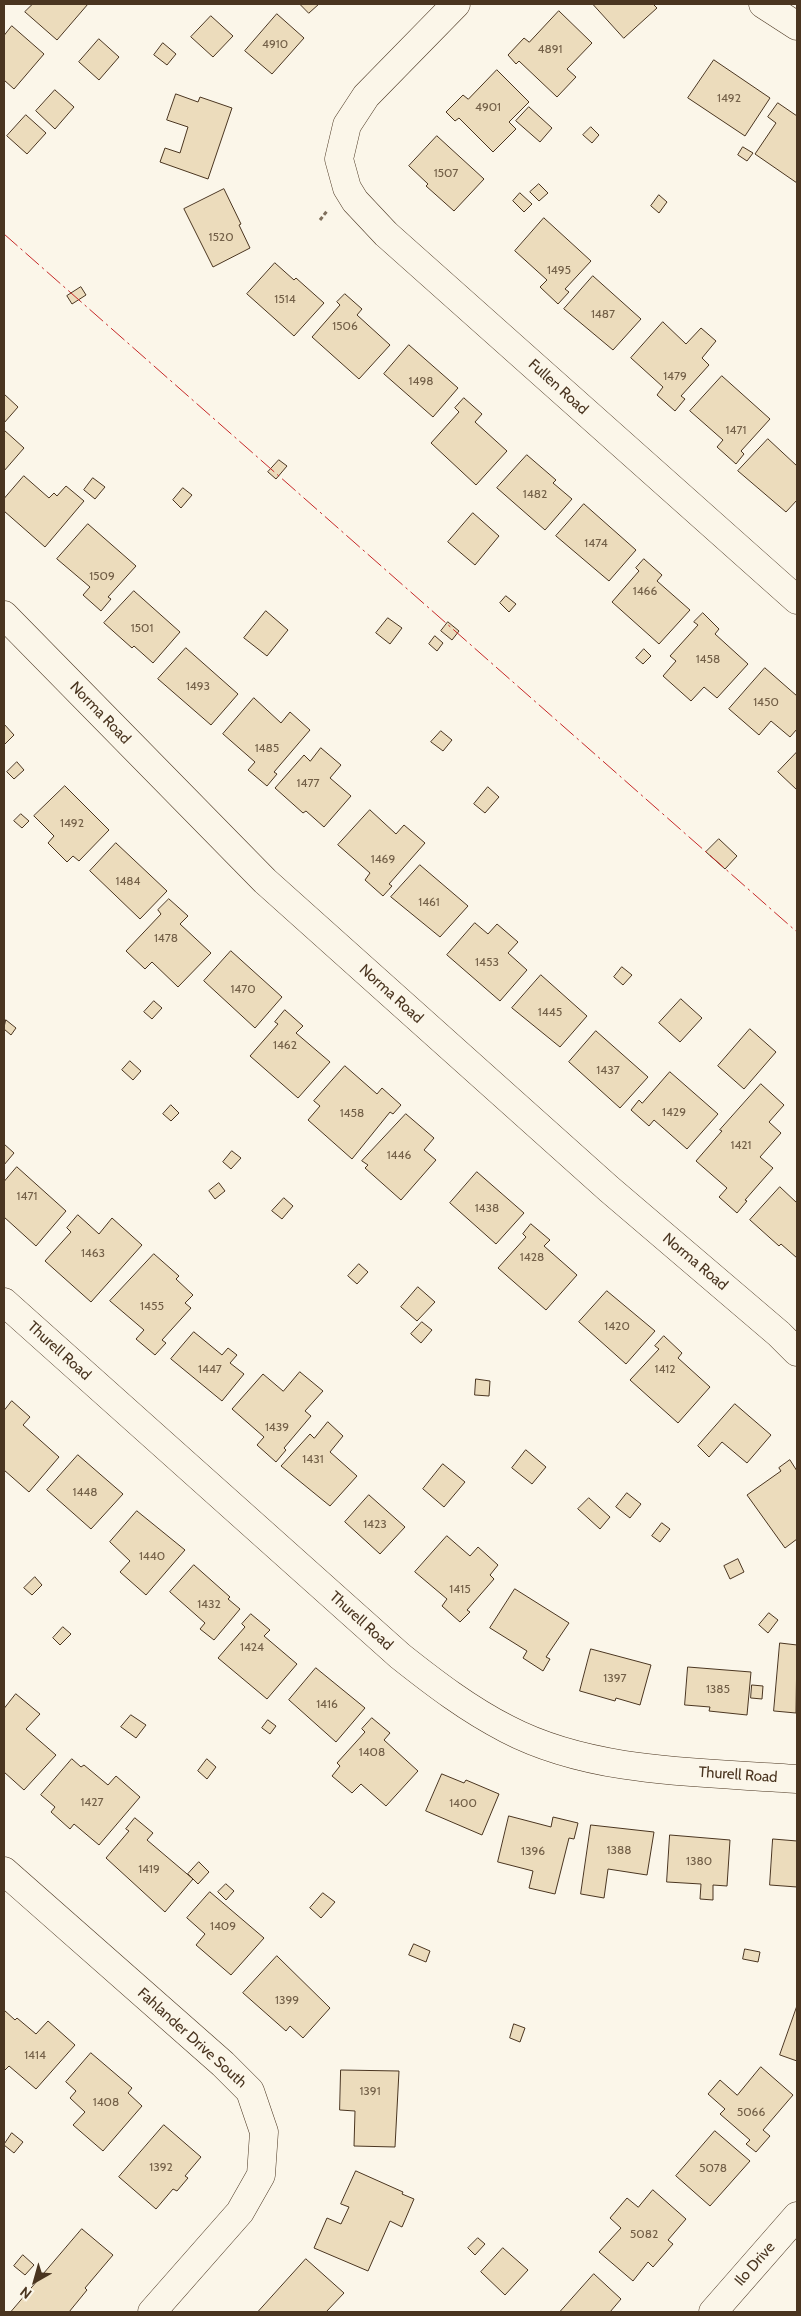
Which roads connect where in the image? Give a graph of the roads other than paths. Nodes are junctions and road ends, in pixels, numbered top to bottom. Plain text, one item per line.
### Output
1 (456, 4) edge
2 (763, 4) edge
3 (797, 26) edge
4 (797, 600) edge
5 (4, 615) edge
6 (4, 1302) edge
7 (797, 1352) edge
8 (797, 1779) edge
9 (4, 1871) edge
10 (797, 2216) edge
11 (152, 2312) edge
12 (713, 2312) edge

1 - 4 street, Fullen Road
2 - 3 street
5 - 7 street, Norma Road
6 - 8 street, Thurell Road
9 - 11 street, Fahlander Drive South
10 - 12 street, Ilo Drive

